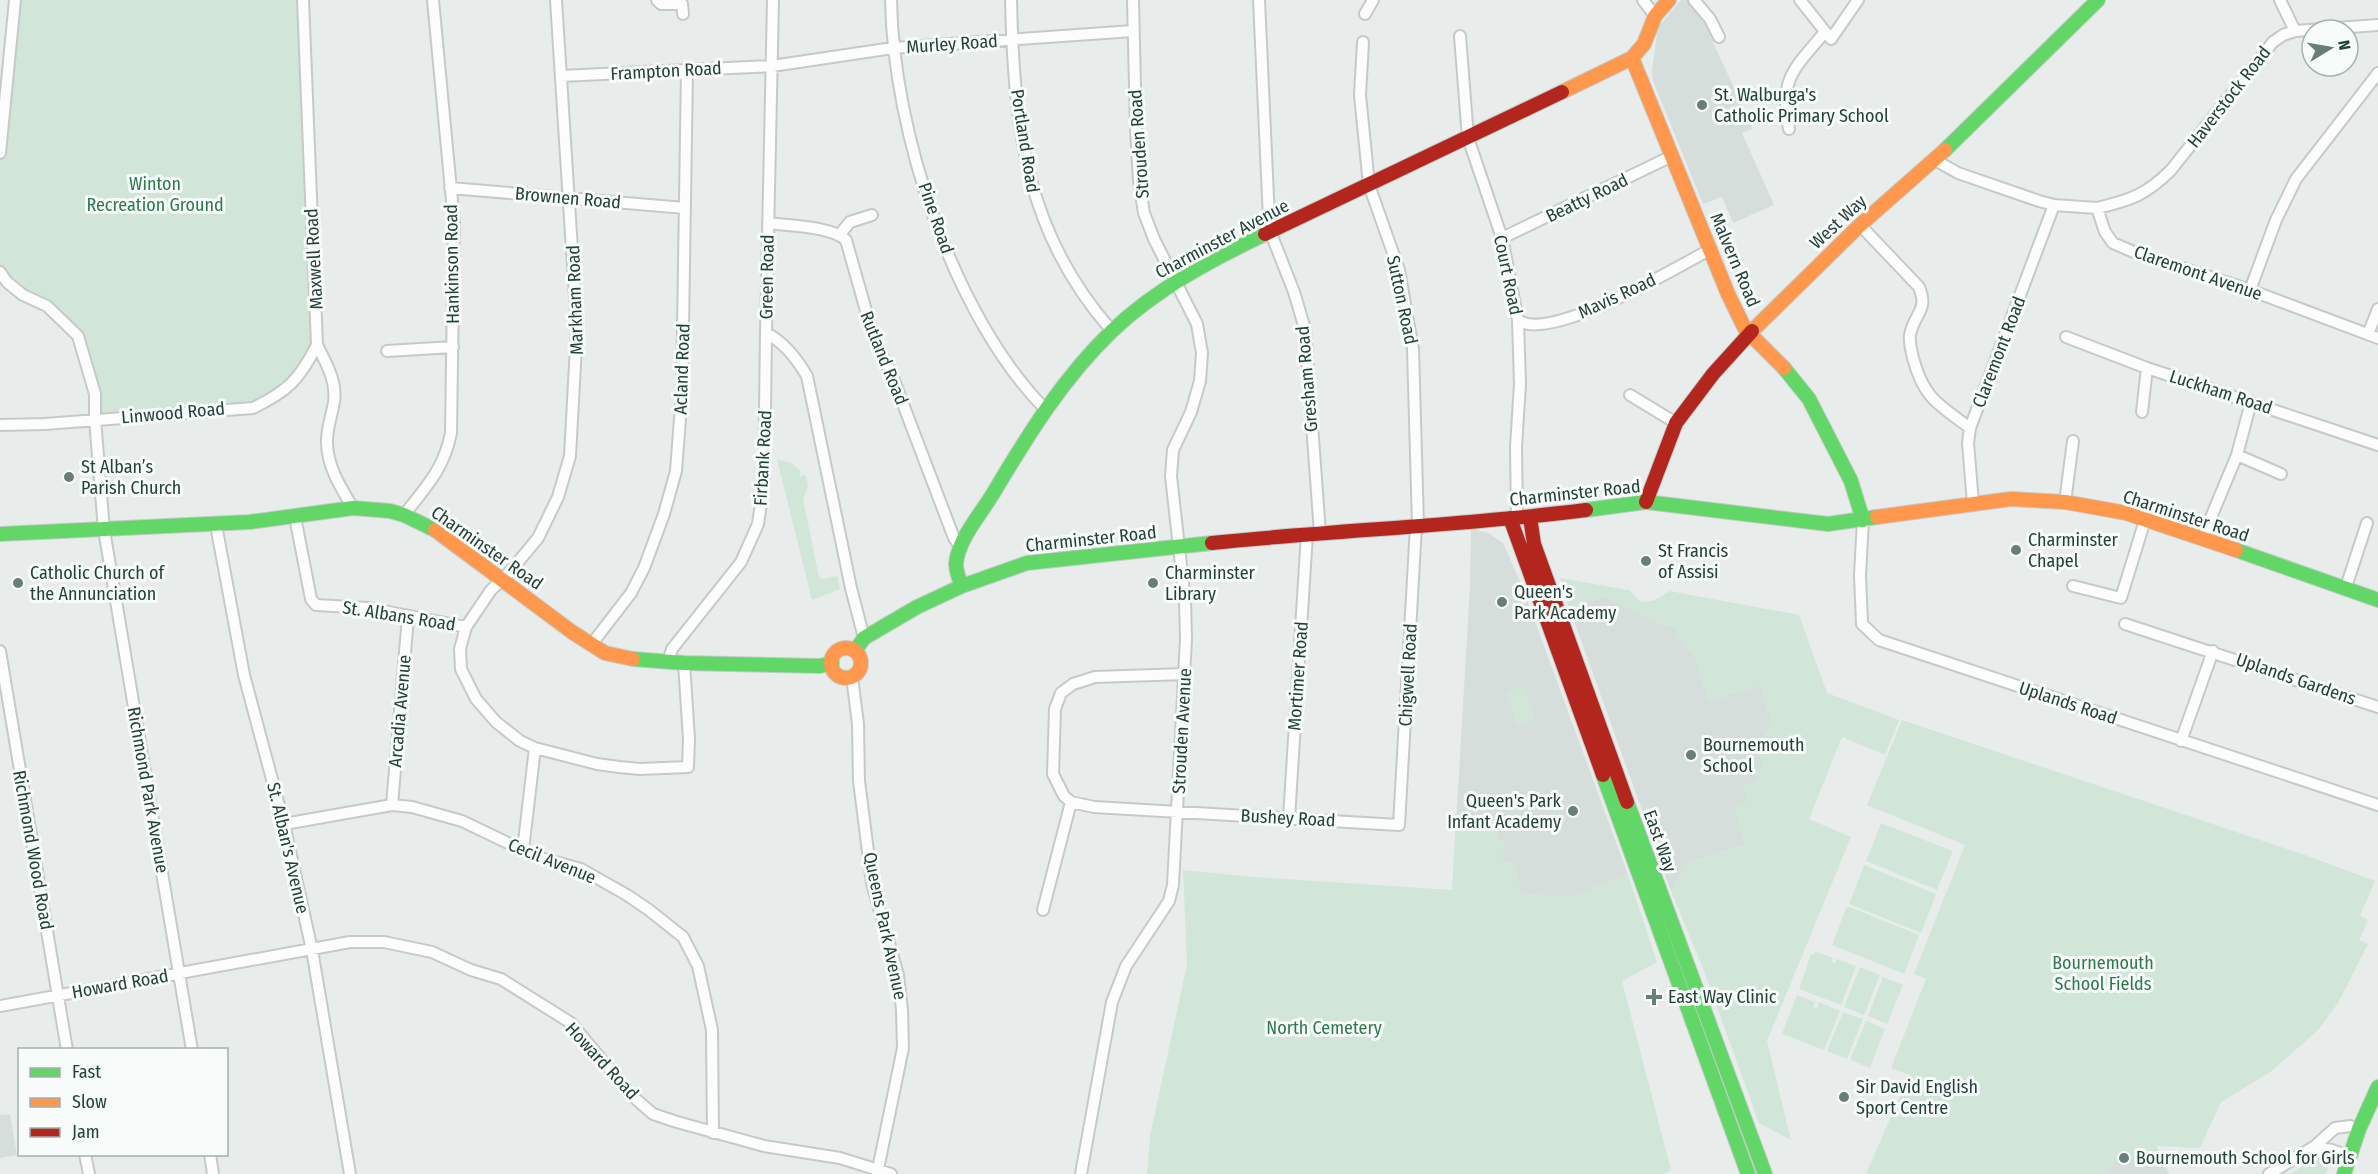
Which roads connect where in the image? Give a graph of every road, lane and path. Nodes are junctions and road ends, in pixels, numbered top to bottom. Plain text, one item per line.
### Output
1 (15, 0) edge
2 (303, 0) edge
3 (433, 0) edge
4 (556, 0) edge
5 (657, 0) edge
6 (772, 0) edge
7 (891, 0) edge
8 (1011, 0) edge
9 (1133, 0) edge
10 (1259, 0) edge
11 (1373, 0) edge
12 (1643, 0) edge
13 (1669, 0) edge
14 (1694, 0) edge
15 (1800, 0) edge
16 (1858, 0) edge
17 (2098, 0) edge
18 (2280, 0) edge
19 (683, 14) dead end
20 (1365, 14) dead end
21 (1655, 16) junction
22 (2378, 25) edge
23 (1719, 29) dead end
24 (1133, 30) junction
25 (2295, 31) junction
26 (1825, 32) junction
27 (1460, 36) dead end
28 (1012, 39) junction
29 (1363, 42) dead end
30 (893, 48) junction
31 (1632, 58) junction
32 (771, 66) junction
33 (687, 70) junction
34 (2378, 73) edge
35 (561, 76) junction
36 (1789, 129) dead end
37 (1468, 138) junction
38 (0, 153) edge
39 (1672, 156) junction
40 (1935, 160) junction
41 (1369, 185) junction
42 (450, 188) junction
43 (570, 198) junction
44 (2054, 206) junction
45 (685, 208) junction
46 (2097, 208) junction
47 (872, 215) dead end
48 (768, 223) junction
49 (1860, 225) junction
50 (1272, 230) junction
51 (840, 234) junction
52 (1502, 238) junction
53 (1711, 249) junction
54 (0, 272) edge
55 (1174, 282) junction
56 (2250, 290) junction
57 (2378, 309) edge
58 (1518, 320) junction
59 (1112, 331) junction
60 (766, 333) junction
61 (1748, 335) junction
62 (2373, 336) edge
63 (2066, 337) dead end
64 (317, 345) junction
65 (453, 347) junction
66 (387, 351) dead end
67 (2147, 368) junction
68 (1630, 395) dead end
69 (2251, 402) junction
70 (1046, 410) junction
71 (2142, 412) dead end
72 (95, 419) junction
73 (1676, 423) junction
74 (0, 425) edge
75 (1970, 428) junction
76 (2073, 441) dead end
77 (2378, 445) edge
78 (2237, 455) junction
79 (2281, 474) dead end
80 (1646, 502) junction
81 (2065, 502) junction
82 (1973, 503) junction
83 (353, 508) junction
84 (404, 515) junction
85 (296, 517) junction
86 (1519, 518) junction
87 (1863, 520) junction
88 (2145, 520) junction
89 (2367, 523) dead end
90 (216, 525) junction
91 (1417, 526) junction
92 (104, 530) junction
93 (0, 534) edge
94 (1314, 534) junction
95 (2202, 540) junction
96 (961, 548) junction
97 (1180, 548) junction
98 (501, 580) junction
99 (962, 586) junction
100 (2073, 586) dead end
101 (2346, 587) junction
102 (2378, 600) edge
103 (408, 616) junction
104 (2126, 624) dead end
105 (466, 627) junction
106 (864, 638) junction
107 (591, 645) junction
108 (0, 651) edge
109 (855, 651) junction
110 (2214, 651) junction
111 (668, 662) junction
112 (684, 663) junction
113 (832, 663) junction
114 (1185, 674) junction
115 (852, 677) junction
116 (2378, 707) edge
117 (2181, 741) junction
118 (535, 748) junction
119 (1071, 802) junction
120 (392, 805) junction
121 (2378, 805) edge
122 (1177, 812) junction
123 (1289, 818) junction
124 (284, 824) junction
125 (1399, 825) joint
126 (523, 850) junction
127 (1043, 910) dead end
128 (312, 950) junction
129 (179, 974) junction
130 (58, 996) junction
131 (0, 1006) edge
132 (67, 1048) edge
133 (192, 1048) edge
134 (2378, 1087) edge
135 (2359, 1129) junction
136 (712, 1132) junction
137 (2314, 1147) junction
138 (85, 1156) edge
139 (210, 1156) edge
140 (2349, 1156) junction
141 (877, 1171) edge
142 (88, 1174) edge
143 (213, 1174) edge
144 (350, 1174) edge
145 (891, 1174) edge
146 (1081, 1174) edge
147 (1748, 1174) edge
148 (1765, 1174) edge
149 (2270, 1174) edge
150 (2344, 1174) edge

1 - 38 street
2 - 64 street, Maxwell Road
3 - 42 street, Hankinson Road
4 - 35 street, Markham Road
5 - 19 street
6 - 32 street, Green Road
7 - 30 street, Pine Road
8 - 28 street, Portland Road
9 - 24 street, Strouden Road
10 - 50 street, Gresham Road
11 - 20 street
12 - 21 street
13 - 21 street
14 - 23 street
15 - 26 street
16 - 26 street
17 - 40 street, West Way
18 - 25 street
21 - 31 street
22 - 25 street, Haverstock Road
24 - 28 street, Murley Road
24 - 55 street, Strouden Road
25 - 46 street, Haverstock Road
26 - 36 street
27 - 37 street, Court Road
28 - 30 street, Murley Road
28 - 59 street, Portland Road
29 - 41 street, Sutton Road
30 - 32 street, Murley Road
30 - 70 street, Pine Road
31 - 37 street, Charminster Avenue
31 - 39 street, Malvern Road
32 - 33 street, Frampton Road
32 - 48 street, Green Road
33 - 35 street, Frampton Road
33 - 45 street, Acland Road
34 - 56 street
35 - 43 street, Markham Road
37 - 41 street, Charminster Avenue
37 - 52 street, Court Road
39 - 52 street, Beatty Road
39 - 53 street, Malvern Road
40 - 44 street
40 - 49 street, West Way
41 - 50 street, Charminster Avenue
41 - 91 street, Sutton Road
42 - 43 street, Brownen Road
42 - 65 street, Hankinson Road
43 - 45 street, Brownen Road
43 - 98 street, Markham Road
44 - 46 street
44 - 75 street, Claremont Road
45 - 107 street, Acland Road
46 - 56 street, Claremont Avenue
47 - 51 street
48 - 51 street
48 - 60 street, Green Road
49 - 61 street, West Way
49 - 75 street
50 - 55 street, Charminster Avenue
50 - 94 street, Gresham Road
51 - 96 street, Rutland Road
52 - 58 street, Court Road
53 - 58 street, Mavis Road
53 - 61 street, Malvern Road
54 - 72 street, Richmond Park Avenue
55 - 59 street, Charminster Avenue
55 - 97 street, Strouden Avenue
56 - 62 street, Claremont Avenue
57 - 62 street
58 - 86 street, Court Road
59 - 70 street, Charminster Avenue
60 - 106 street, Green Road
60 - 111 street, Firbank Road
61 - 73 street, West Way
61 - 87 street, Malvern Road
63 - 67 street, Luckham Road
64 - 72 street, Linwood Road
64 - 83 street, Maxwell Road
65 - 66 street
65 - 84 street, Hankinson Road
67 - 69 street, Luckham Road
67 - 71 street
68 - 73 street
69 - 77 street, Luckham Road
69 - 78 street
70 - 96 street, Charminster Avenue
72 - 74 street, Linwood Road
72 - 92 street, Richmond Park Avenue
73 - 80 street, West Way
75 - 82 street, Claremont Road
76 - 81 street
78 - 79 street
78 - 95 street
80 - 86 street, Charminster Road
80 - 87 street, Charminster Road
81 - 82 street, Charminster Road
81 - 88 street, Charminster Road
82 - 87 street, Charminster Road
83 - 84 street, Charminster Road
83 - 85 street, Charminster Road
84 - 98 street, Charminster Road
85 - 90 street, Charminster Road
85 - 103 street, St. Albans Road
86 - 91 street, Charminster Road
86 - 147 street, East Way
86 - 148 street, East Way
87 - 117 street, Uplands Road
88 - 95 street, Charminster Road
88 - 100 street
89 - 101 street
90 - 92 street, Charminster Road
90 - 124 street, St. Alban's Avenue
91 - 94 street, Charminster Road
91 - 125 street, Chigwell Road
92 - 93 street, Charminster Road
92 - 129 street, Richmond Park Avenue
94 - 97 street, Charminster Road
94 - 123 street, Mortimer Road
95 - 101 street, Charminster Road
96 - 99 street, Charminster Avenue
97 - 99 street, Charminster Road
97 - 114 street, Strouden Avenue
98 - 105 street, Markham Road
98 - 107 street, Charminster Road
99 - 106 street, Charminster Road
101 - 102 street, Charminster Road
103 - 105 street, St. Albans Road
103 - 120 street, Arcadia Avenue
104 - 110 street, Uplands Gardens
105 - 118 street
106 - 109 street, Charminster Road
107 - 111 street, Charminster Road
108 - 130 street, Richmond Wood Road
109 - 113 street
109 - 115 street
110 - 116 street, Uplands Gardens
110 - 117 street, Uplands Gardens
111 - 112 street, Charminster Road
112 - 113 street, Charminster Road
112 - 118 street
113 - 115 street
114 - 119 street
114 - 122 street, Strouden Avenue
115 - 141 street, Queens Park Avenue
117 - 121 street, Uplands Road
118 - 126 street
119 - 122 street, Bushey Road
119 - 127 street
120 - 124 street, Cecil Avenue
120 - 126 street, Cecil Avenue
122 - 123 street, Bushey Road
122 - 146 street, Strouden Avenue
123 - 125 street, Bushey Road
124 - 128 street, St. Alban's Avenue
126 - 136 street, Cecil Avenue
128 - 129 street, Howard Road
128 - 136 street, Howard Road
128 - 144 street, St. Alban's Avenue
129 - 130 street, Howard Road
129 - 133 street, Richmond Park Avenue
130 - 131 street, Howard Road
130 - 132 street, Richmond Wood Road
134 - 135 street
135 - 137 street
135 - 140 street
136 - 141 street, Howard Road
137 - 140 street
137 - 149 street
138 - 142 street
139 - 143 street
140 - 150 street
141 - 145 street, Howard Road

